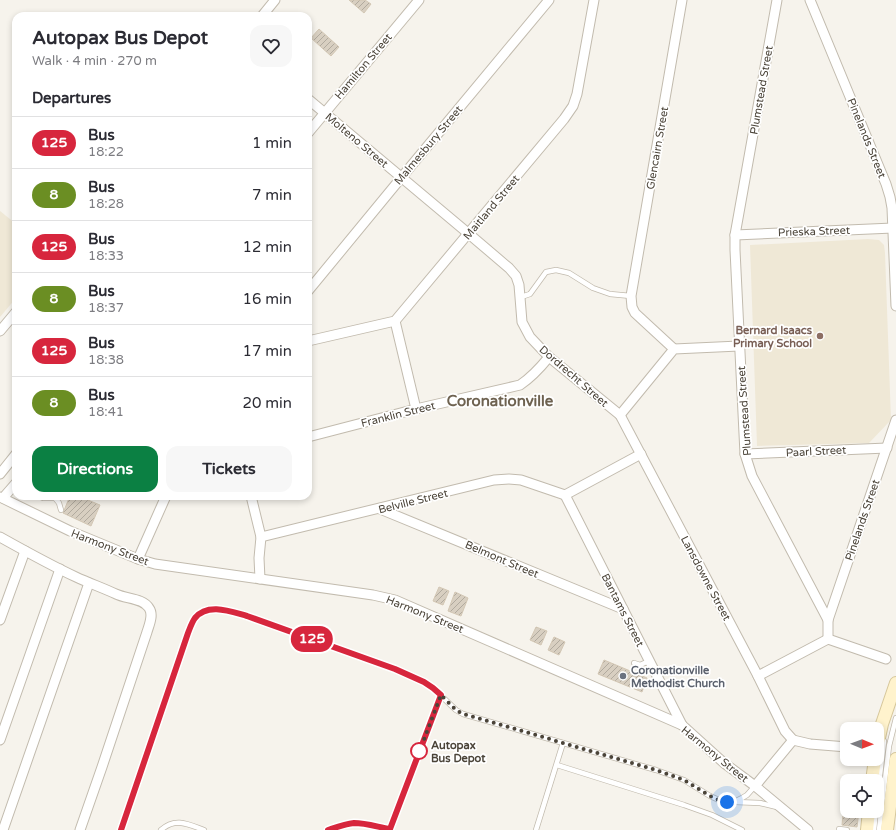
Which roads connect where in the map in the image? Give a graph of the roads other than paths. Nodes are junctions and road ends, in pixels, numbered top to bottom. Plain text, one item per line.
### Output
1 (275, 0) edge
2 (418, 0) edge
3 (549, 0) edge
4 (594, 0) edge
5 (682, 0) edge
6 (777, 0) edge
7 (810, 0) edge
8 (265, 12) edge
9 (312, 102) edge
10 (324, 112) junction
11 (312, 128) edge
12 (401, 178) junction
13 (893, 228) junction
14 (469, 234) junction
15 (735, 235) junction
16 (312, 285) edge
17 (632, 296) junction
18 (521, 297) junction
19 (896, 306) edge
20 (12, 317) edge
21 (395, 321) junction
22 (0, 331) edge
23 (312, 340) edge
24 (739, 346) junction
25 (674, 349) junction
26 (548, 357) junction
27 (416, 409) junction
28 (620, 415) junction
29 (896, 420) edge
30 (312, 436) edge
31 (887, 448) junction
32 (641, 454) junction
33 (745, 454) junction
34 (12, 459) edge
35 (0, 474) edge
36 (12, 487) edge
37 (564, 495) junction
38 (1, 498) edge
39 (57, 500) edge
40 (164, 500) edge
41 (252, 500) edge
42 (380, 509) junction
43 (61, 510) dead end
44 (0, 537) edge
45 (261, 538) junction
46 (25, 550) junction
47 (138, 559) junction
48 (60, 569) junction
49 (260, 580) junction
50 (89, 582) junction
51 (623, 609) junction
52 (0, 620) edge
53 (828, 620) junction
54 (828, 639) junction
55 (886, 659) dead end
56 (649, 661) junction
57 (634, 663) dead end
58 (758, 676) junction
59 (896, 683) edge
60 (441, 695) junction
61 (896, 718) edge
62 (883, 722) edge
63 (682, 725) junction
64 (885, 737) dead end
65 (0, 740) edge
66 (793, 740) junction
67 (564, 743) junction
68 (840, 746) edge
69 (896, 759) edge
70 (557, 765) junction
71 (880, 774) edge
72 (755, 786) junction
73 (734, 802) junction
74 (784, 810) junction
75 (869, 818) edge
76 (873, 818) edge
77 (868, 828) edge
78 (3, 830) edge
79 (80, 830) edge
80 (121, 830) edge
81 (161, 830) edge
82 (204, 830) edge
83 (328, 830) edge
84 (391, 830) edge
85 (536, 830) edge
86 (742, 830) edge
87 (808, 830) edge
88 (839, 830) edge
89 (847, 830) edge
90 (880, 830) edge
91 (887, 830) edge

1 - 8 street
2 - 10 street, Hamilton Street
3 - 12 street, Malmesbury Street
4 - 14 street, Maitland Street
5 - 17 street, Glencairn Street
6 - 15 street, Plumstead Street
7 - 13 street, Pinelands Street
9 - 10 street, Molteno Street
10 - 11 street, Hamilton Street
10 - 12 street, Molteno Street
12 - 14 street, Molteno Street
12 - 16 street, Malmesbury Street
13 - 15 street, Prieska Street
13 - 19 street, Pinelands Street
14 - 18 street, Molteno Street
14 - 21 street, Maitland Street
15 - 24 street, Plumstead Street
17 - 18 lane
17 - 25 street
18 - 26 street, Dordrecht Street
20 - 22 street
21 - 23 street
21 - 27 street
24 - 25 street
24 - 33 street, Plumstead Street
25 - 28 street
26 - 27 street, Franklin Street
26 - 28 street, Dordrecht Street
27 - 30 street, Franklin Street
28 - 32 street, Lansdowne Street
29 - 31 street, Pinelands Street
31 - 33 street, Paarl Street
31 - 53 street, Pinelands Street
32 - 37 street
32 - 58 street, Lansdowne Street
33 - 53 street, Plumstead Street
34 - 35 street
36 - 38 street
37 - 42 street, Belville Street
37 - 51 street, Bantams Street
38 - 47 street, Harmony Street
39 - 43 lane
40 - 47 street
41 - 45 street
42 - 45 street, Belville Street
42 - 51 street, Belmont Street
44 - 46 street
45 - 49 street
46 - 48 street
46 - 52 street
47 - 49 street, Harmony Street
48 - 50 street
48 - 65 street
49 - 63 street, Harmony Street
50 - 78 street
50 - 79 street
51 - 56 street, Bantams Street
53 - 54 street, Plumstead Street
54 - 55 street
54 - 58 street
56 - 57 lane
56 - 63 street, Bantams Street
58 - 66 street, Lansdowne Street
59 - 62 main road
60 - 67 lane
60 - 80 lane
60 - 84 lane
61 - 90 lane
63 - 72 street, Harmony Street
64 - 71 lane
66 - 68 street
66 - 72 street
67 - 70 lane
67 - 73 lane
69 - 91 main road
70 - 85 lane
70 - 86 lane
72 - 73 lane
72 - 74 street, Harmony Street
73 - 74 lane
74 - 87 street, Harmony Street
75 - 77 main road
76 - 77 lane
81 - 82 lane
83 - 84 lane
88 - 89 lane

